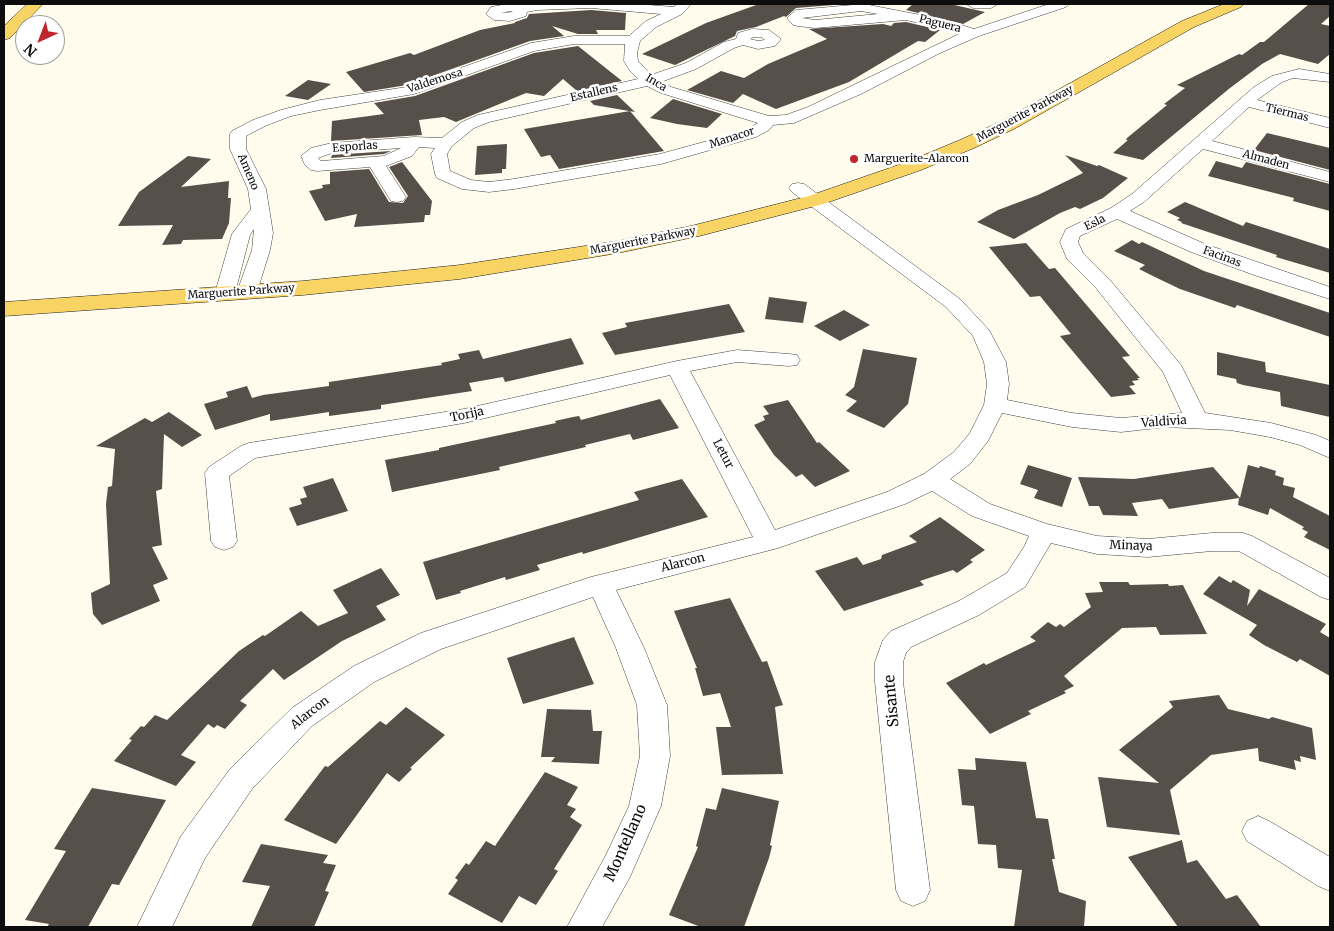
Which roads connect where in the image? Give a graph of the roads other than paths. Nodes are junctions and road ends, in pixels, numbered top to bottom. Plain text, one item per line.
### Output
1 (35, 4) edge
2 (973, 4) edge
3 (991, 4) edge
4 (1062, 4) edge
5 (1201, 4) edge
6 (1236, 4) edge
7 (681, 7) edge
8 (1015, 7) dead end
9 (519, 9) dead end
10 (1032, 13) junction
11 (906, 16) junction
12 (1149, 27) dead end
13 (974, 33) junction
14 (4, 35) edge
15 (633, 40) junction
16 (743, 41) dead end
17 (1330, 78) edge
18 (649, 81) junction
19 (1245, 102) junction
20 (768, 121) junction
21 (1330, 123) edge
22 (957, 130) dead end
23 (238, 134) joint
24 (414, 142) junction
25 (446, 143) junction
26 (1201, 143) junction
27 (375, 162) junction
28 (1330, 177) edge
29 (807, 194) junction
30 (397, 197) dead end
31 (261, 208) junction
32 (1117, 212) junction
33 (264, 233) junction
34 (241, 234) junction
35 (239, 283) junction
36 (4, 292) edge
37 (1330, 293) edge
38 (4, 309) edge
39 (789, 360) dead end
40 (677, 367) junction
41 (995, 405) junction
42 (1197, 420) junction
43 (1330, 450) edge
44 (933, 480) junction
45 (1043, 532) junction
46 (224, 541) dead end
47 (769, 542) junction
48 (600, 584) junction
49 (1330, 590) edge
50 (1258, 831) dead end
51 (1330, 874) edge
52 (913, 890) dead end
53 (154, 927) edge
54 (584, 927) edge

1 - 14 main road
2 - 3 street
4 - 10 street, Manacor
5 - 12 main road
6 - 29 main road, Marguerite Parkway
7 - 9 street
7 - 15 street
8 - 10 street
10 - 13 street, Manacor
11 - 11 street, Paguera
11 - 13 street, Paguera
13 - 20 street, Manacor
15 - 18 street, Inca
15 - 23 street, Valdemosa
16 - 18 street, Estallens
17 - 19 street, Esla
18 - 20 street, Inca
18 - 25 street, Estallens
19 - 21 street, Tiermas
19 - 26 street, Esla
20 - 25 street, Manacor
22 - 29 main road, Marguerite Parkway
23 - 31 street, Ameno
24 - 25 street, Esporlas
24 - 27 street, Esporlas
24 - 27 street, Esporlas
26 - 28 street, Almaden
26 - 32 street, Esla
27 - 30 street, Esporlas
29 - 35 main road, Marguerite Parkway
29 - 41 street, Alarcon
31 - 33 street, Ameno
31 - 34 street
32 - 37 street, Facinas
32 - 42 street, Esla
33 - 34 street
33 - 35 street, Ameno
34 - 35 street
35 - 36 main road, Marguerite Parkway
35 - 38 main road, Marguerite Parkway
39 - 40 street, Torija
40 - 46 street, Torija
40 - 47 street, Letur
41 - 42 street, Valdivia
41 - 44 street, Alarcon
42 - 43 street, Valdivia
44 - 45 street, Minaya
44 - 47 street, Alarcon
45 - 49 street, Minaya
45 - 52 street, Sisante
47 - 48 street, Alarcon
48 - 53 street, Alarcon
48 - 54 street, Montellano
50 - 51 street

